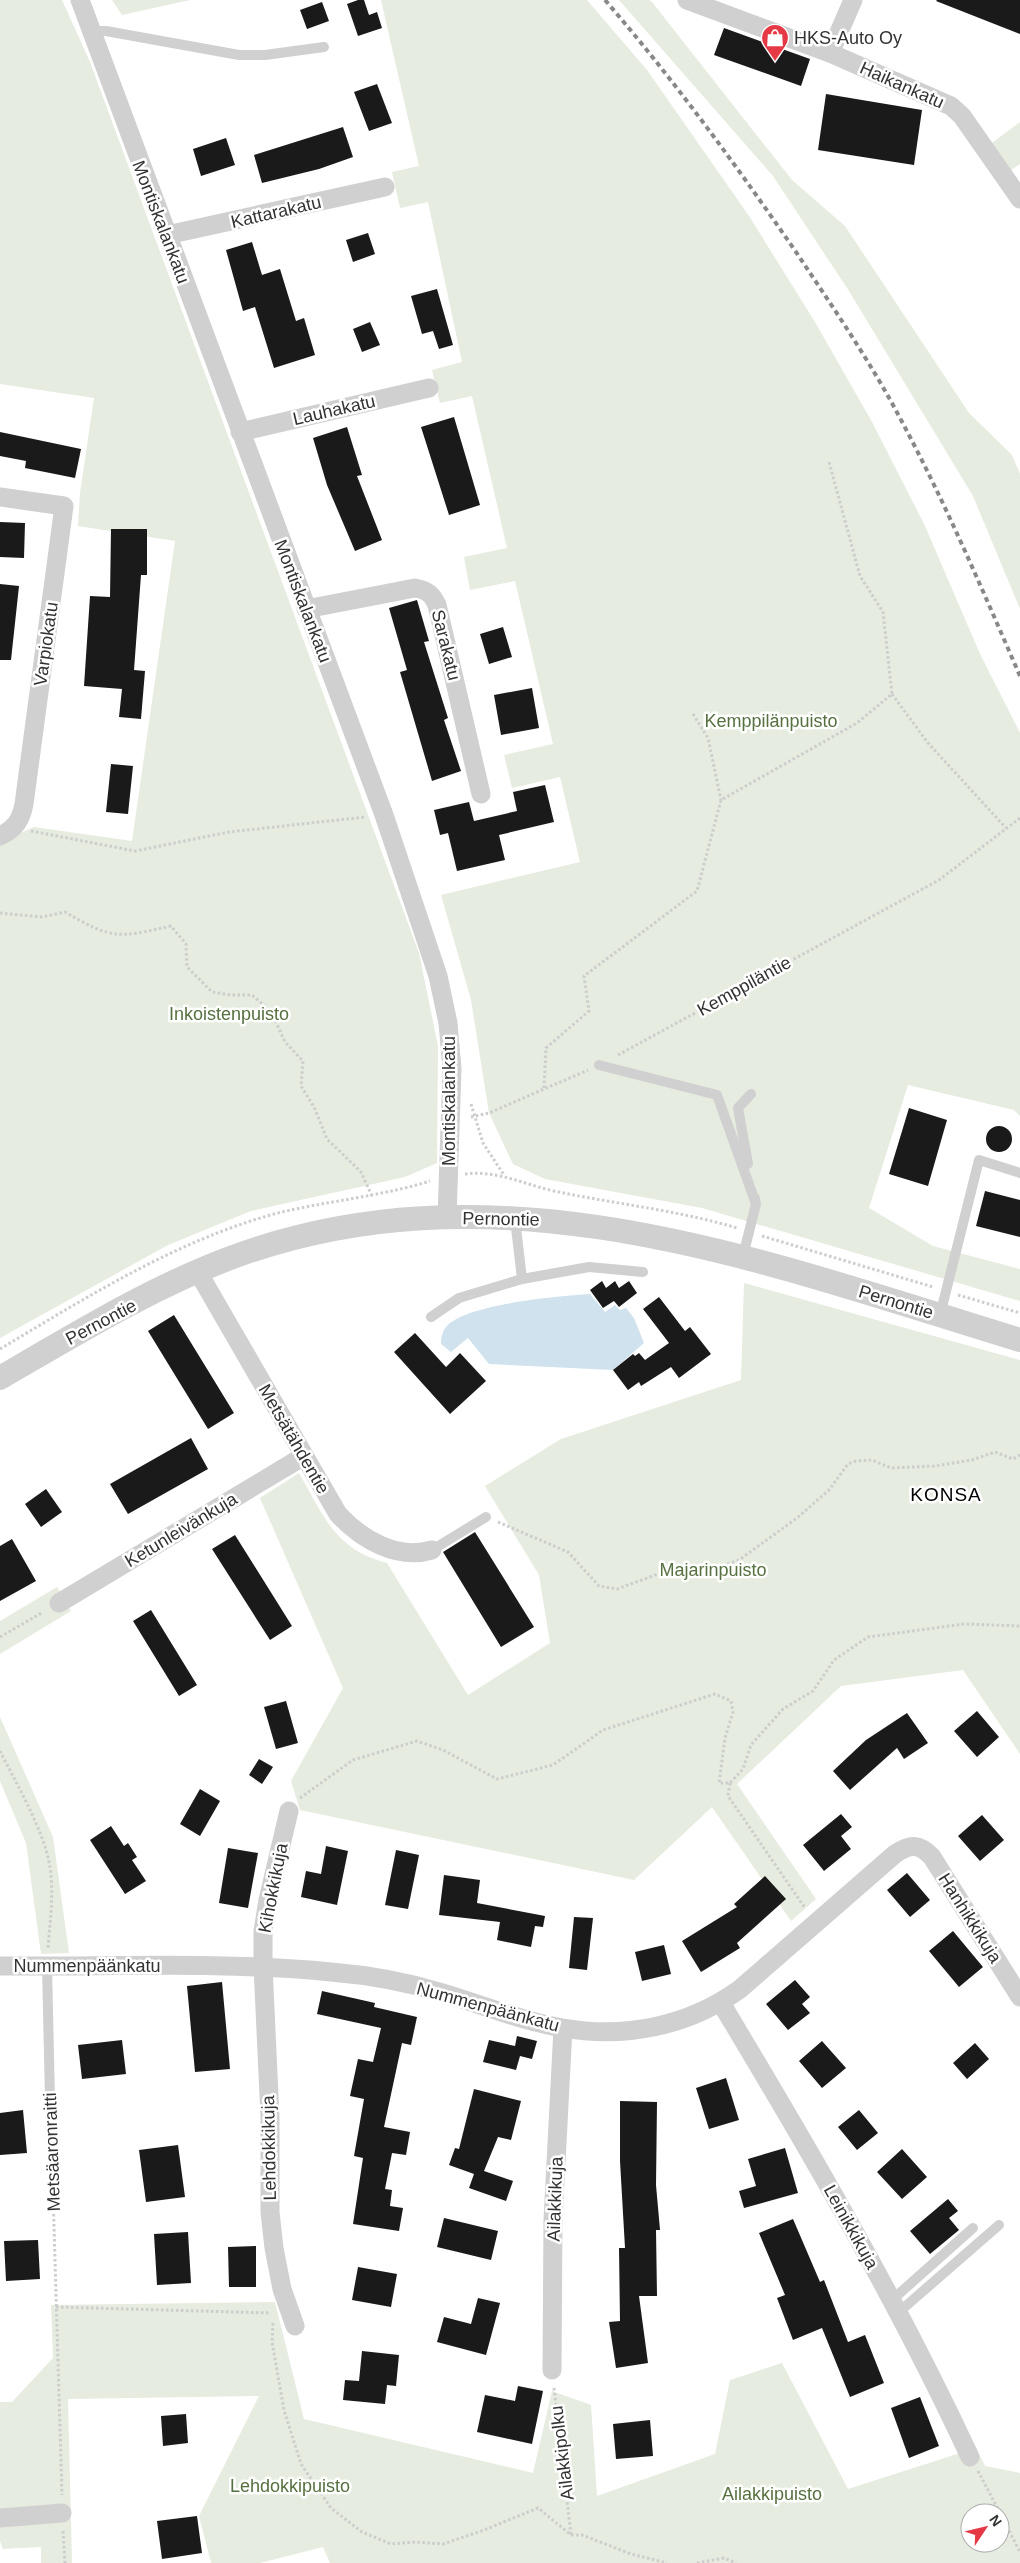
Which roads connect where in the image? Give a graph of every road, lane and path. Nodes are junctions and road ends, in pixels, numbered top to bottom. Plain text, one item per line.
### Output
1 (80, 0) edge
2 (687, 0) edge
3 (853, 0) edge
4 (92, 31) junction
5 (324, 47) dead end
6 (830, 53) junction
7 (385, 187) dead end
8 (1020, 199) edge
9 (167, 235) junction
10 (429, 388) dead end
11 (240, 432) junction
12 (830, 462) dead end
13 (0, 497) edge
14 (306, 609) junction
15 (892, 694) junction
16 (693, 714) dead end
17 (481, 794) dead end
18 (721, 800) junction
19 (384, 815) junction
20 (1020, 818) edge
21 (1006, 828) junction
22 (7, 832) edge
23 (0, 913) edge
24 (600, 1065) junction
25 (544, 1088) junction
26 (751, 1094) dead end
27 (451, 1123) junction
28 (1020, 1172) edge
29 (372, 1196) dead end
30 (756, 1204) junction
31 (448, 1218) junction
32 (515, 1218) junction
33 (743, 1256) junction
34 (198, 1272) junction
35 (643, 1272) dead end
36 (522, 1279) junction
37 (940, 1316) junction
38 (432, 1317) dead end
39 (1020, 1340) edge
40 (0, 1378) edge
41 (1020, 1454) edge
42 (304, 1456) junction
43 (486, 1517) joint
44 (432, 1550) joint
45 (59, 1603) joint
46 (1020, 1626) edge
47 (0, 1637) edge
48 (0, 1751) edge
49 (730, 1783) junction
50 (289, 1811) joint
51 (914, 1845) joint
52 (815, 1924) junction
53 (0, 1966) edge
54 (47, 1966) junction
55 (263, 1966) junction
56 (1020, 1997) edge
57 (721, 2003) junction
58 (563, 2028) junction
59 (51, 2145) joint
60 (999, 2225) dead end
61 (973, 2228) dead end
62 (895, 2306) junction
63 (56, 2307) junction
64 (295, 2326) dead end
65 (552, 2370) joint
66 (970, 2457) joint
67 (995, 2503) edge
68 (62, 2513) junction
69 (0, 2518) edge
70 (1010, 2532) edge
71 (571, 2536) junction
72 (1020, 2552) edge
73 (65, 2563) edge
74 (667, 2563) edge
75 (698, 2563) edge
76 (736, 2563) edge

1 - 4 street, Montiskalankatu
2 - 6 street, Haikankatu
3 - 6 street
4 - 5 lane
4 - 9 street, Montiskalankatu
6 - 8 street, Haikankatu
7 - 9 street, Kattarakatu
9 - 11 street, Montiskalankatu
10 - 11 street, Lauhakatu
11 - 14 street, Montiskalankatu
12 - 15 path
13 - 22 street, Varpiokatu
14 - 17 street, Sarakatu
14 - 19 street, Montiskalankatu
15 - 18 path
15 - 21 path
16 - 18 path
18 - 25 path
19 - 22 path
19 - 27 street, Montiskalankatu
20 - 21 path, Kemppiläntie
21 - 24 path, Kemppiläntie
23 - 29 path
24 - 25 path, Kemppiläntie
24 - 30 lane
25 - 27 path, Kemppiläntie
26 - 30 lane
27 - 31 street, Montiskalankatu
28 - 37 lane
30 - 33 lane
31 - 32 street, Pernontie
31 - 34 street, Pernontie
32 - 33 street, Pernontie
32 - 36 lane
33 - 37 street, Pernontie
34 - 40 street, Pernontie
34 - 42 street, Metsätähdentie
35 - 36 lane
36 - 38 lane
37 - 39 street, Pernontie
41 - 43 path
42 - 44 street, Metsätähdentie
42 - 45 street, Ketunleivänkuja
43 - 44 lane
45 - 47 path
46 - 49 path
48 - 54 path
49 - 50 path
49 - 52 path
50 - 55 street, Kihokkikuja
51 - 52 street, Nummenpäänkatu
51 - 56 street, Hanhikkikuja
52 - 57 street, Nummenpäänkatu
53 - 54 street, Nummenpäänkatu
54 - 55 street, Nummenpäänkatu
54 - 59 lane, Metsäaronraitti
55 - 58 street, Nummenpäänkatu
55 - 64 street, Lehdokkikuja
57 - 58 street, Nummenpäänkatu
57 - 62 street, Leinikkikuja
58 - 65 street, Ailakkikuja
59 - 63 path, Metsäaronraitti
60 - 62 lane
61 - 62 lane
62 - 66 street, Leinikkikuja
63 - 68 path, Metsäaronraitti
63 - 71 path
65 - 71 path, Ailakkipolku
66 - 67 path
68 - 69 street
68 - 73 path, Metsäaronraitti
70 - 72 path
71 - 74 path
75 - 76 path

